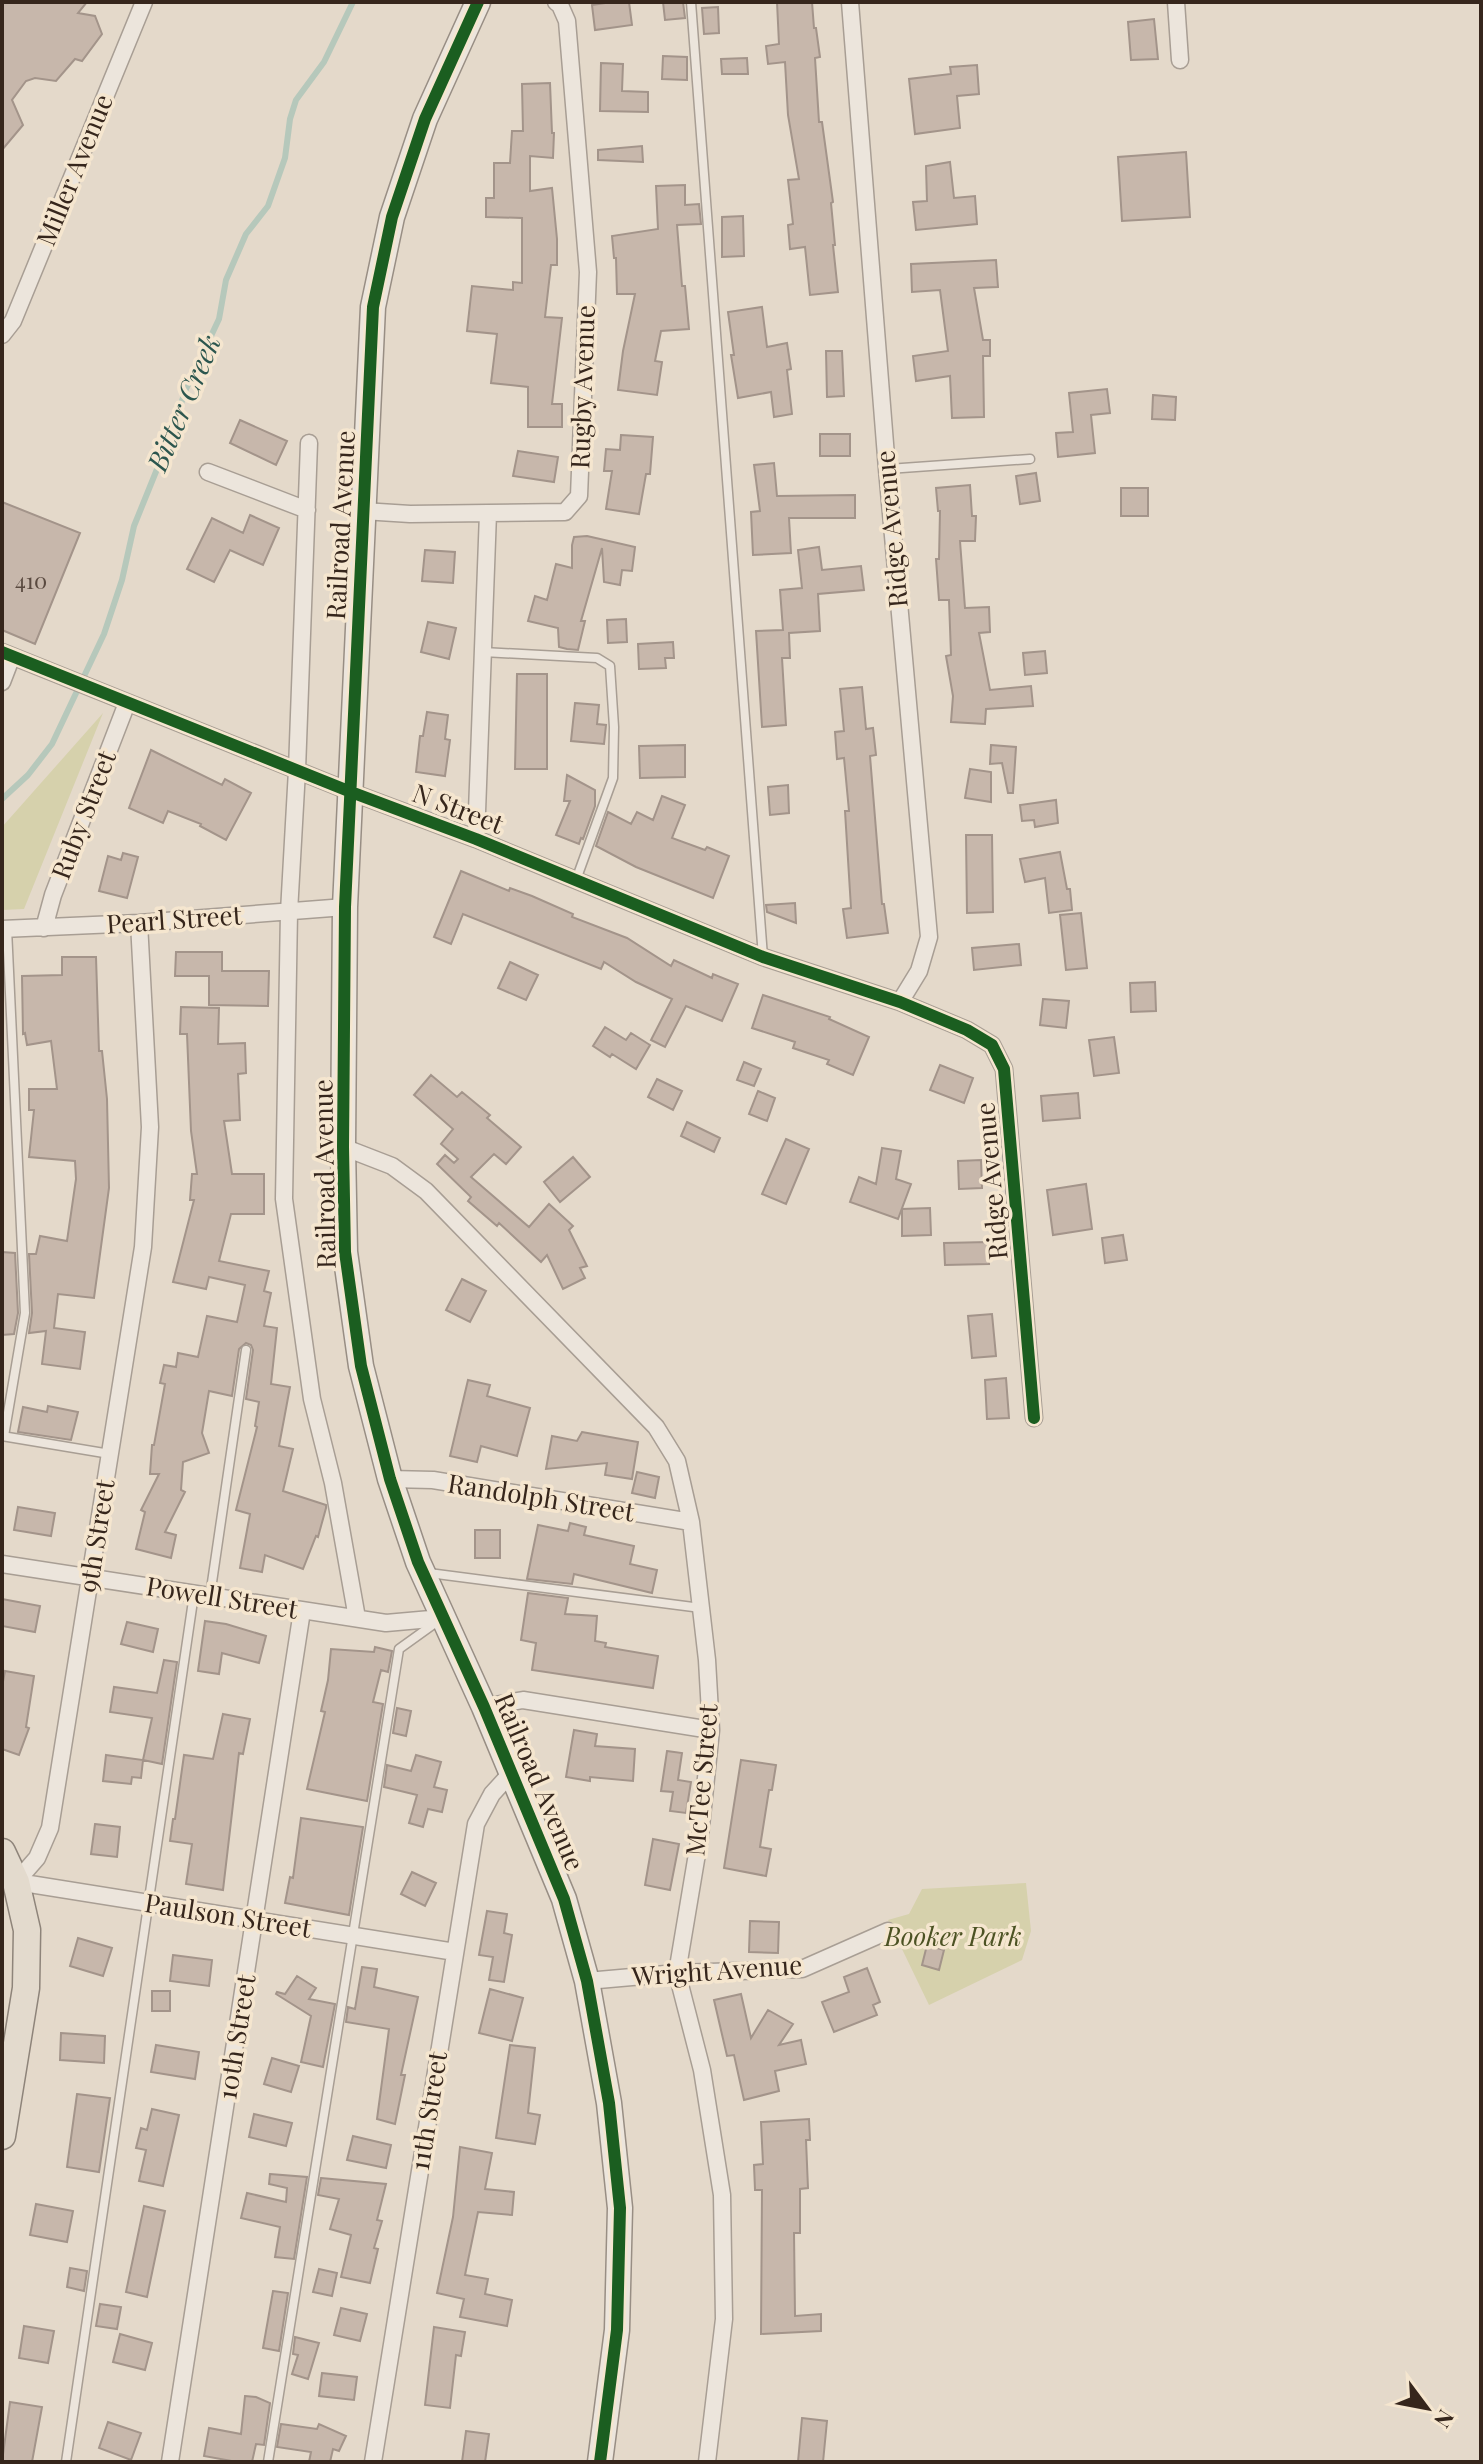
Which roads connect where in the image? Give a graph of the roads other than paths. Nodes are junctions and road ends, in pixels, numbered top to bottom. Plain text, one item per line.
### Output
1 (144, 2) edge
2 (478, 2) edge
3 (691, 2) edge
4 (850, 2) edge
5 (1176, 2) edge
6 (560, 3) edge
7 (1180, 60) dead end
8 (2, 335) edge
9 (309, 443) dead end
10 (1030, 459) dead end
11 (887, 469) junction
12 (208, 472) dead end
13 (307, 510) junction
14 (363, 511) junction
15 (488, 513) junction
16 (483, 652) junction
17 (7, 654) edge
18 (2, 682) edge
19 (120, 700) junction
20 (297, 770) junction
21 (351, 792) junction
22 (476, 839) junction
23 (576, 880) junction
24 (345, 907) junction
25 (289, 912) junction
26 (139, 923) junction
27 (44, 928) junction
28 (5, 929) edge
29 (763, 957) junction
30 (900, 1002) junction
31 (343, 1147) junction
32 (246, 1350) dead end
33 (1034, 1418) dead end
34 (3, 1436) edge
35 (110, 1454) junction
36 (390, 1479) junction
37 (691, 1522) junction
38 (2, 1564) edge
39 (422, 1573) junction
40 (90, 1577) junction
41 (202, 1595) junction
42 (702, 1608) junction
43 (302, 1611) junction
44 (357, 1618) junction
45 (442, 1618) junction
46 (484, 1707) junction
47 (711, 1730) junction
48 (512, 1772) junction
49 (2, 1852) edge
50 (9, 1881) edge
51 (150, 1904) junction
52 (255, 1921) junction
53 (888, 1931) dead end
54 (354, 1936) junction
55 (455, 1952) junction
56 (677, 1973) junction
57 (587, 1981) junction
58 (2, 2136) edge
59 (66, 2462) edge
60 (170, 2462) edge
61 (268, 2462) edge
62 (373, 2462) edge
63 (600, 2462) edge
64 (707, 2462) edge

1 - 8 street, Miller Avenue
2 - 14 street, Railroad Avenue
3 - 29 lane
4 - 11 street, Ridge Avenue
5 - 7 street
6 - 15 street, Rugby Avenue
9 - 13 street
10 - 11 lane
11 - 30 street, Ridge Avenue
12 - 13 street
13 - 20 street
14 - 15 street, Rugby Avenue
14 - 21 street, Railroad Avenue
15 - 16 street
16 - 22 street
16 - 23 lane
17 - 18 street
17 - 19 street, N Street
19 - 20 street, N Street
19 - 27 street, Ruby Street
20 - 21 street, N Street
20 - 25 street
21 - 22 street, N Street
21 - 24 street, Railroad Avenue
22 - 23 street, N Street
23 - 29 street, N Street
24 - 25 street, Pearl Street
24 - 31 street, Railroad Avenue
25 - 26 street, Pearl Street
25 - 44 street
26 - 27 street, Pearl Street
26 - 35 street, 9th Street
27 - 28 street, Pearl Street
28 - 34 lane
29 - 30 street, N Street
30 - 33 street, Ridge Avenue
31 - 36 street, Railroad Avenue
31 - 37 street, McTee Street
32 - 41 lane
34 - 35 lane
35 - 40 street, 9th Street
36 - 37 street, Randolph Street
36 - 39 street, Railroad Avenue
37 - 42 street, McTee Street
38 - 40 street, Powell Street
39 - 42 lane
39 - 45 street, Railroad Avenue
40 - 41 street, Powell Street
40 - 50 street, 9th Street
41 - 43 street, Powell Street
41 - 51 lane
42 - 47 street, McTee Street
43 - 44 street, Powell Street
43 - 52 street, 10th Street
44 - 45 street, Powell Street
45 - 46 street, Railroad Avenue
45 - 54 lane
46 - 47 street
46 - 48 street, Railroad Avenue
47 - 56 street, McTee Street
48 - 55 street, 11th Street
48 - 57 street, Railroad Avenue
49 - 50 main road
50 - 51 street, Paulson Street
50 - 58 main road
51 - 52 street, Paulson Street
51 - 59 lane
52 - 54 street, Paulson Street
52 - 60 street, 10th Street
53 - 56 street, Wright Avenue
54 - 55 street, Paulson Street
54 - 61 lane
55 - 62 street, 11th Street
56 - 57 street, Wright Avenue
56 - 64 street, McTee Street
57 - 63 street, Railroad Avenue

